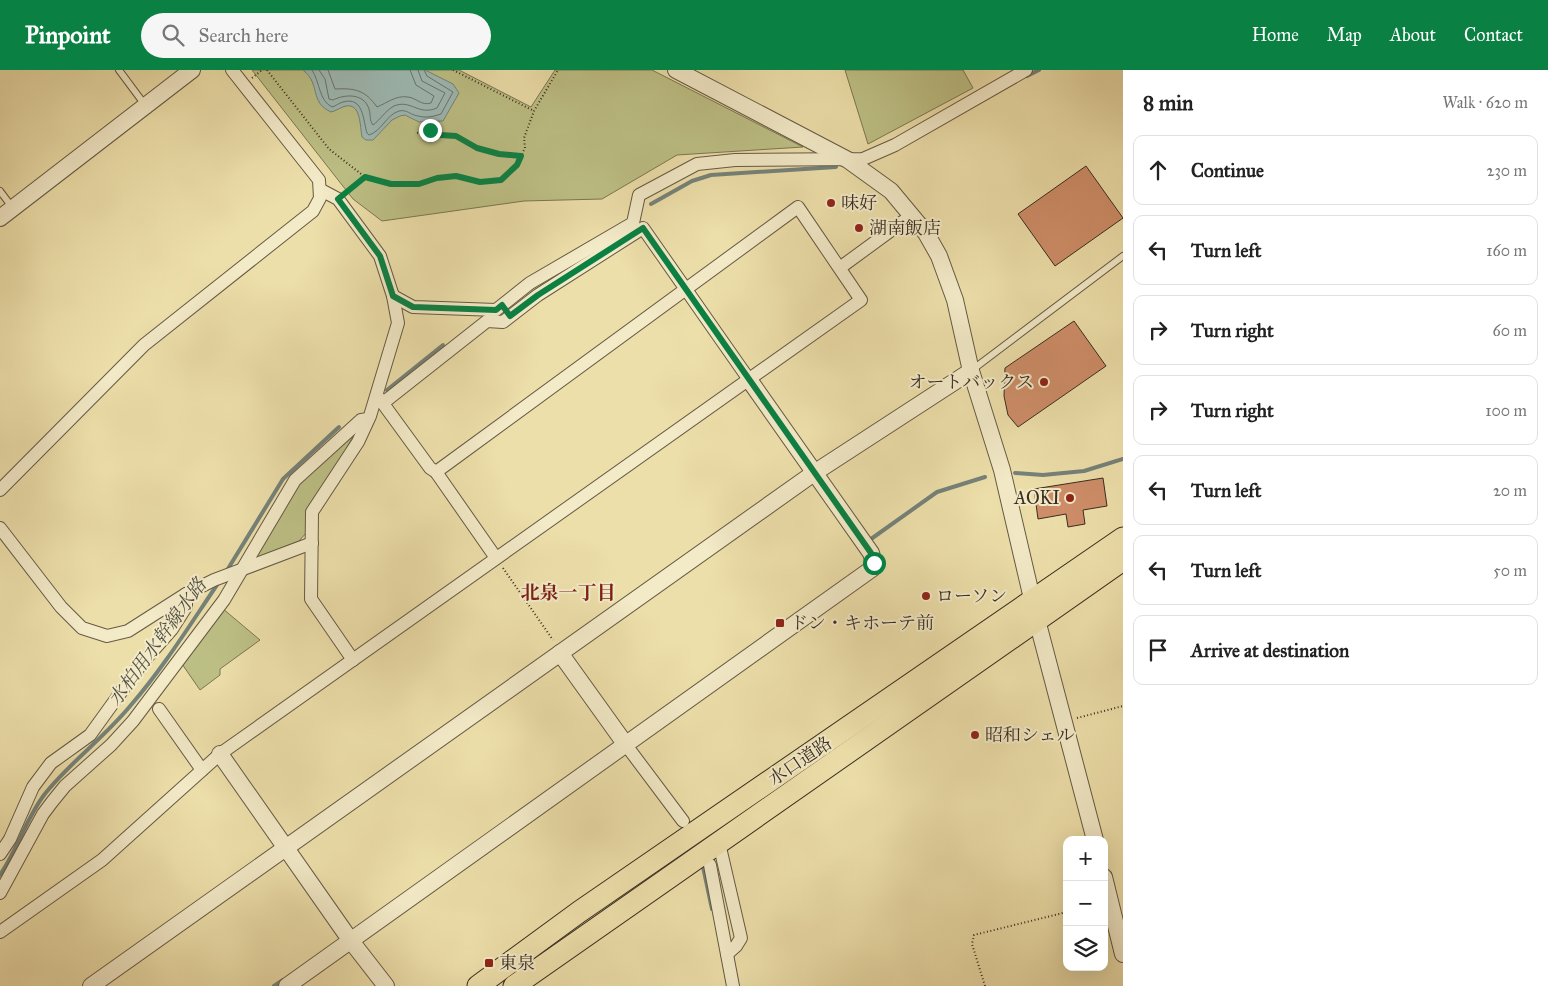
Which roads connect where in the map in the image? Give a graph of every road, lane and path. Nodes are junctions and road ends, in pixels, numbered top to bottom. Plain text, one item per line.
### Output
1 (119, 70) edge
2 (192, 70) edge
3 (232, 70) edge
4 (262, 70) edge
5 (267, 70) edge
6 (453, 70) edge
7 (558, 70) edge
8 (676, 70) edge
9 (1026, 70) edge
10 (251, 78) dead end
11 (146, 105) junction
12 (534, 111) junction
13 (416, 133) dead end
14 (521, 156) junction
15 (848, 160) junction
16 (365, 177) junction
17 (321, 190) junction
18 (0, 191) edge
19 (338, 199) junction
20 (6, 213) edge
21 (912, 214) junction
22 (1123, 256) edge
23 (841, 266) junction
24 (685, 289) junction
25 (393, 296) junction
26 (506, 310) junction
27 (971, 371) junction
28 (750, 381) junction
29 (380, 399) junction
30 (368, 419) junction
31 (436, 472) junction
32 (814, 473) junction
33 (0, 490) edge
34 (0, 528) edge
35 (1123, 538) edge
36 (312, 544) junction
37 (496, 558) junction
38 (1123, 560) edge
39 (236, 572) junction
40 (186, 594) junction
41 (1034, 610) junction
42 (560, 653) junction
43 (353, 660) junction
44 (1123, 706) edge
45 (159, 709) dead end
46 (1063, 722) junction
47 (626, 745) junction
48 (220, 754) junction
49 (202, 770) junction
50 (683, 821) dead end
51 (1094, 836) edge
52 (719, 843) junction
53 (286, 848) junction
54 (0, 854) edge
55 (710, 865) dead end
56 (1105, 881) edge
57 (0, 893) edge
58 (1063, 913) edge
59 (0, 932) edge
60 (351, 941) junction
61 (726, 954) junction
62 (1123, 954) edge
63 (91, 986) edge
64 (288, 986) edge
65 (386, 986) edge
66 (478, 986) edge
67 (514, 986) edge
68 (733, 986) edge
69 (985, 986) edge

1 - 11 lane
2 - 11 street
3 - 17 street
4 - 10 path
5 - 16 path
6 - 12 path
7 - 12 path
8 - 15 street
9 - 15 street
11 - 20 street
12 - 14 path
13 - 14 path
14 - 16 path
15 - 21 street
15 - 26 street
16 - 19 path
17 - 19 street
17 - 33 street
18 - 20 lane
19 - 25 street
21 - 23 street
21 - 27 street
22 - 27 lane
23 - 24 street
23 - 28 street
24 - 26 street
24 - 28 street
24 - 31 street
25 - 26 street
25 - 29 street
26 - 29 street
27 - 32 street
27 - 41 street
28 - 32 street
28 - 37 street
29 - 30 street
29 - 31 street
30 - 36 street
30 - 39 street
31 - 37 street
32 - 42 street
32 - 47 street
34 - 40 street
35 - 41 highway, 水口道路
36 - 39 street
36 - 43 street
37 - 42 path
37 - 43 street
38 - 41 highway, 水口道路
39 - 40 street
39 - 57 street
40 - 54 street
41 - 46 street
41 - 52 highway, 水口道路
41 - 66 highway, 水口道路
42 - 47 street
42 - 53 street
43 - 48 street
44 - 46 path
45 - 49 street
46 - 51 street
47 - 50 street
47 - 60 street
48 - 49 street
48 - 53 street
49 - 59 street
52 - 61 street
52 - 67 highway, 水口道路
53 - 60 street
53 - 63 street
55 - 61 street
56 - 62 street
58 - 69 path
60 - 64 street
60 - 65 street
61 - 68 street

